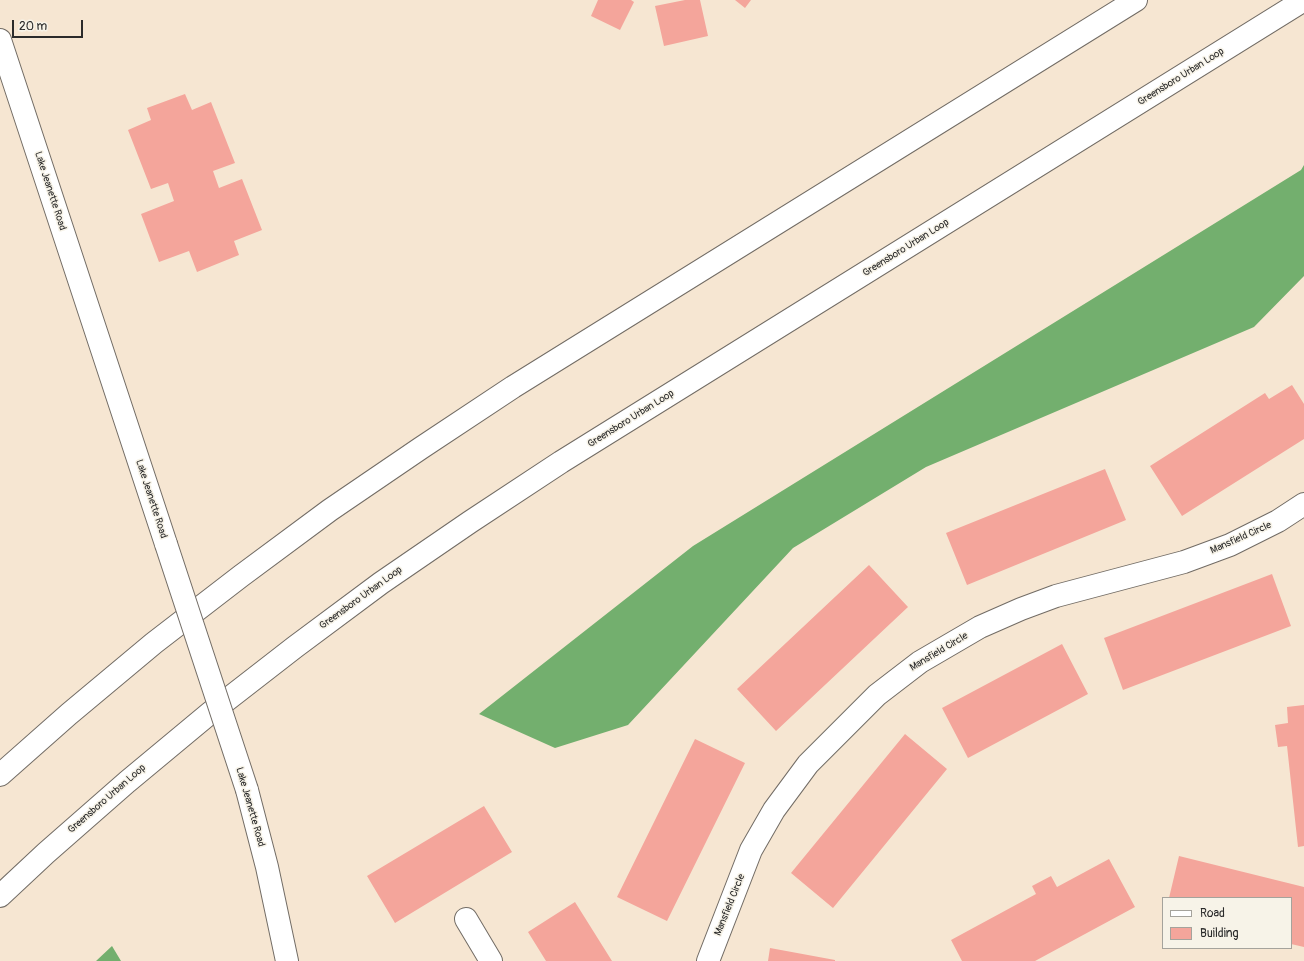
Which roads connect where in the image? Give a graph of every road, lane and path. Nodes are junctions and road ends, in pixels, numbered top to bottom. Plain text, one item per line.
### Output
1 (1136, 0) edge
2 (1304, 0) edge
3 (0, 40) edge
4 (1304, 504) edge
5 (0, 775) edge
6 (0, 896) edge
7 (466, 920) dead end
8 (287, 961) edge
9 (491, 961) edge
10 (708, 961) edge

1 - 5 main road
2 - 6 main road, Greensboro Urban Loop
3 - 8 main road, Lake Jeanette Road, bridge
4 - 10 main road, Mansfield Circle
7 - 9 main road

